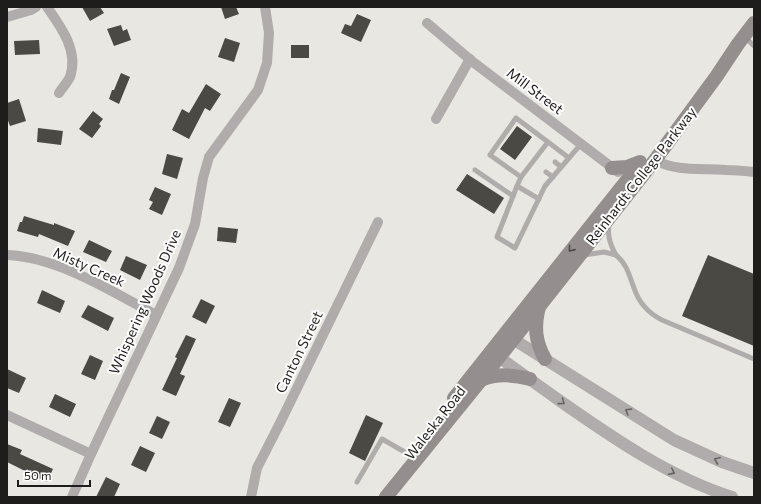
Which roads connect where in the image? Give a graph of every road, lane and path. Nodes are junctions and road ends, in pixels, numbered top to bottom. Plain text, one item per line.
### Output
1 (36, 7) edge
2 (48, 7) edge
3 (265, 7) edge
4 (7, 17) edge
5 (427, 23) dead end
6 (754, 23) edge
7 (746, 42) edge
8 (470, 59) junction
9 (59, 93) dead end
10 (436, 119) dead end
11 (548, 142) junction
12 (581, 144) junction
13 (569, 158) junction
14 (648, 161) junction
15 (555, 162) dead end
16 (561, 167) junction
17 (612, 168) junction
18 (475, 170) dead end
19 (546, 172) dead end
20 (754, 172) edge
21 (521, 177) junction
22 (553, 177) junction
23 (627, 179) junction
24 (539, 182) dead end
25 (517, 186) junction
26 (545, 186) junction
27 (513, 196) junction
28 (539, 199) junction
29 (608, 211) junction
30 (378, 222) dead end
31 (7, 255) edge
32 (616, 255) junction
33 (579, 256) junction
34 (540, 306) junction
35 (156, 315) junction
36 (509, 336) junction
37 (495, 354) junction
38 (545, 358) junction
39 (754, 359) edge
40 (530, 379) junction
41 (481, 380) junction
42 (7, 415) edge
43 (91, 454) junction
44 (410, 455) junction
45 (754, 473) edge
46 (357, 482) dead end
47 (72, 497) edge
48 (251, 497) edge
49 (380, 497) edge
50 (386, 497) edge
51 (732, 497) edge

1 - 4 street
2 - 9 street
3 - 35 street, Whispering Woods Drive
5 - 8 street, Mill Street
6 - 7 main road, Reinhardt College Parkway
7 - 14 main road, Reinhardt College Parkway
8 - 10 street
8 - 12 street, Mill Street
11 - 13 lane
11 - 21 lane
11 - 21 lane
12 - 13 lane
12 - 17 street, Mill Street
13 - 16 lane
14 - 17 main road
14 - 20 street
14 - 23 main road, Reinhardt College Parkway
14 - 29 main road, Reinhardt College Parkway
15 - 16 lane
16 - 22 lane
17 - 23 street, Mill Street
18 - 27 lane
19 - 22 lane
21 - 25 lane
22 - 26 lane
23 - 29 main road, Reinhardt College Parkway
24 - 26 lane
25 - 27 lane
25 - 28 lane
26 - 28 lane
27 - 28 lane
29 - 32 lane
29 - 33 main road, Reinhardt College Parkway
29 -> 36 main road
30 - 48 street, Canton Street
31 - 35 street, Misty Creek
32 - 33 lane
32 - 39 lane
33 - 34 main road, Reinhardt College Parkway
34 - 36 main road, Reinhardt College Parkway
34 - 38 main road
35 - 43 street, Whispering Woods Drive
36 - 37 main road
36 - 38 street
37 - 40 street
37 - 41 main road, Waleska Road
37 - 44 main road, Waleska Road
45 -> 38 street
40 - 41 main road
40 -> 51 street
41 - 50 main road, Waleska Road
42 - 43 street
43 - 47 street, Whispering Woods Drive
44 - 46 lane
44 - 49 main road, Waleska Road

